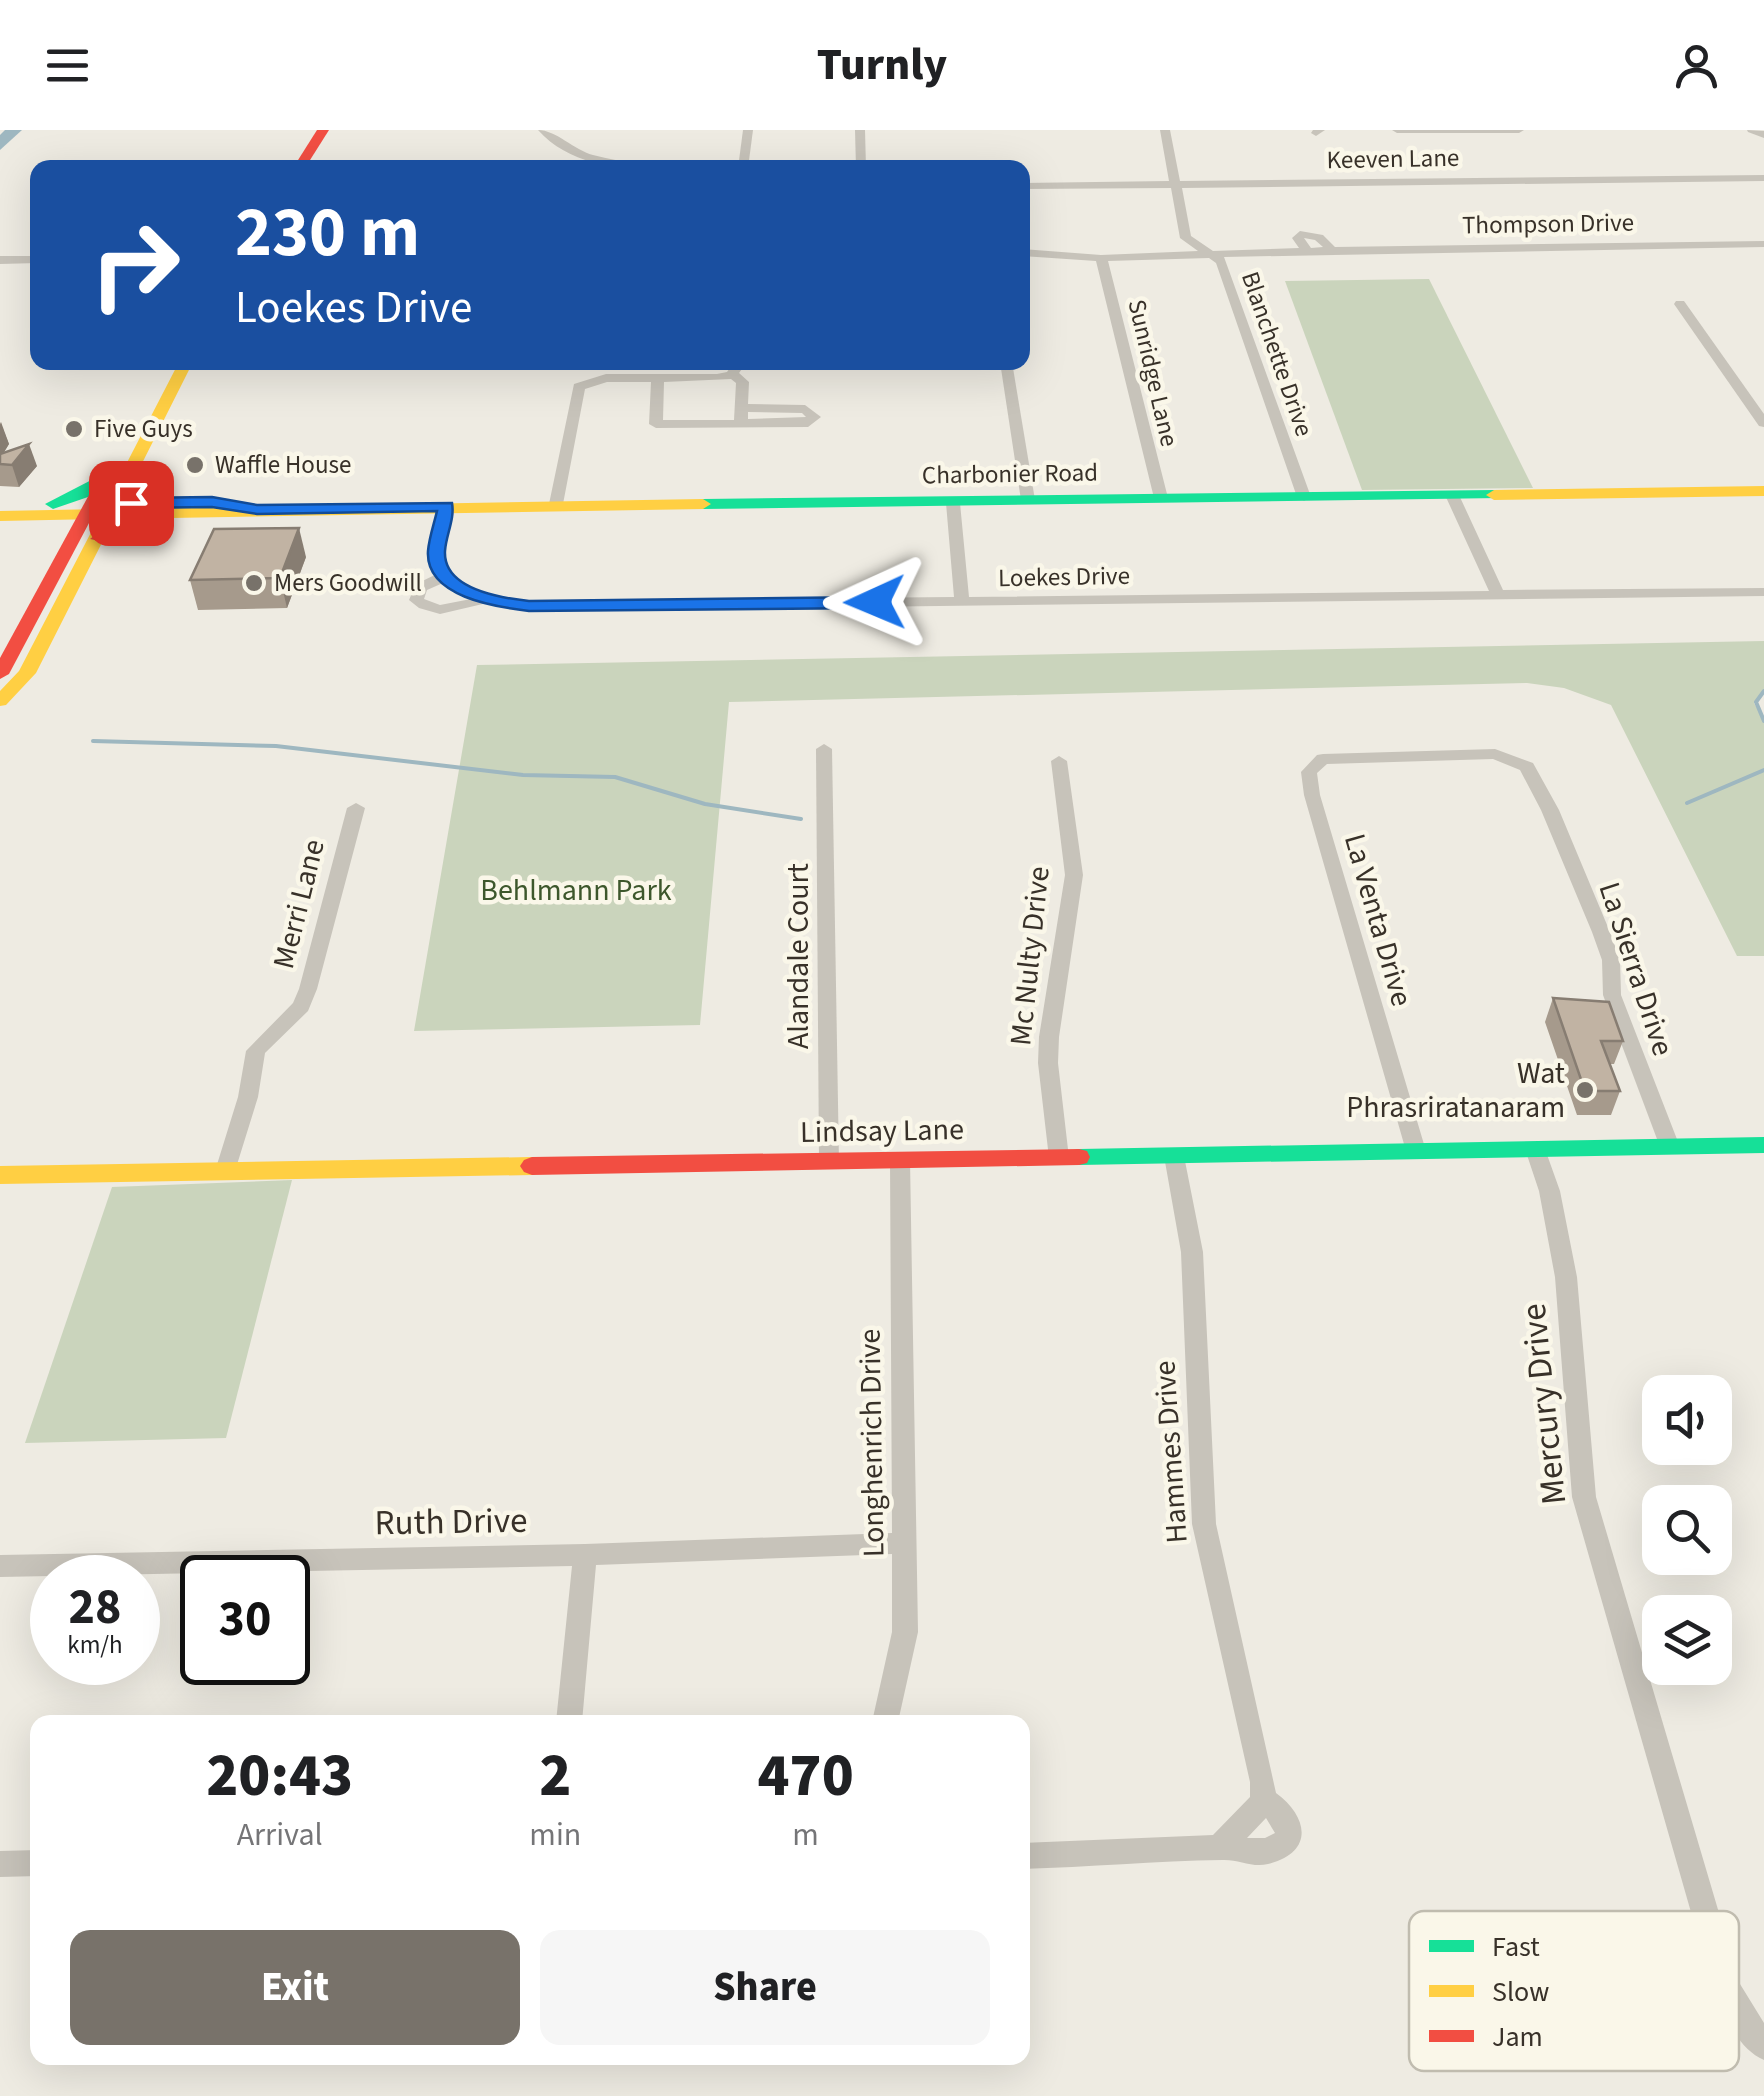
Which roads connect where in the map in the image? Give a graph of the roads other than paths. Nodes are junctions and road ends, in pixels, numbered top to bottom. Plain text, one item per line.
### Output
1 (323, 130) edge
2 (544, 130) edge
3 (748, 130) edge
4 (860, 130) edge
5 (1165, 130) edge
6 (1397, 130) edge
7 (1519, 130) edge
8 (1752, 130) edge
9 (1764, 135) edge
10 (304, 160) edge
11 (612, 160) edge
12 (744, 160) edge
13 (861, 160) edge
14 (1764, 178) edge
15 (1173, 184) junction
16 (1030, 186) edge
17 (1764, 244) edge
18 (1333, 251) junction
19 (1030, 253) edge
20 (1310, 253) junction
21 (1210, 256) junction
22 (1101, 258) junction
23 (30, 259) edge
24 (0, 260) edge
25 (1680, 304) dead end
26 (166, 370) edge
27 (181, 370) edge
28 (733, 370) edge
29 (738, 370) edge
30 (1007, 370) edge
31 (658, 378) junction
32 (1764, 423) edge
33 (105, 478) junction
34 (1764, 491) edge
35 (1452, 495) junction
36 (1304, 497) junction
37 (1161, 498) junction
38 (1028, 500) junction
39 (0, 504) edge
40 (54, 504) junction
41 (556, 504) junction
42 (953, 504) junction
43 (446, 506) junction
44 (100, 509) junction
45 (257, 510) junction
46 (146, 514) junction
47 (0, 516) edge
48 (30, 516) junction
49 (84, 540) junction
50 (445, 576) junction
51 (1764, 592) edge
52 (1498, 595) junction
53 (484, 600) junction
54 (962, 601) junction
55 (0, 674) edge
56 (0, 685) edge
57 (0, 700) edge
58 (824, 749) dead end
59 (1516, 761) joint
60 (1059, 762) dead end
61 (356, 808) dead end
62 (1764, 1145) edge
63 (1670, 1147) junction
64 (1535, 1149) junction
65 (1416, 1152) junction
66 (1174, 1156) junction
67 (1059, 1158) junction
68 (900, 1160) junction
69 (829, 1162) junction
70 (225, 1171) junction
71 (0, 1175) edge
72 (903, 1543) junction
73 (585, 1554) junction
74 (0, 1566) edge
75 (571, 1715) edge
76 (887, 1715) edge
77 (1263, 1798) junction
78 (1222, 1846) junction
79 (1030, 1856) edge
80 (30, 1863) edge
81 (0, 1864) edge
82 (1705, 1911) edge
83 (1739, 2011) edge
84 (1764, 2045) edge

1 - 10 main road
2 - 11 street
3 - 12 street
4 - 13 street
5 - 15 street, Blanchette Drive
6 - 7 street
8 - 9 street
14 - 15 street, Keeven Lane
15 - 16 street, Keeven Lane
15 - 21 street, Blanchette Drive
17 - 18 street, Thompson Drive
18 - 20 street, Thompson Drive
18 - 20 street, Thompson Drive
19 - 22 street, Thompson Drive
20 - 21 street, Thompson Drive
21 - 22 street, Thompson Drive
21 - 36 street, Blanchette Drive
22 - 37 street, Sunridge Lane
23 - 24 street
25 - 32 street
26 - 33 main road
27 - 44 main road
28 - 31 street
29 - 31 street
30 - 38 street
31 - 41 street
33 - 40 main road
33 - 44 main road
34 - 35 main road, Charbonier Road
35 - 36 main road, Charbonier Road
35 - 52 street
36 - 37 main road, Charbonier Road
37 - 38 main road, Charbonier Road
38 - 42 main road, Charbonier Road
39 - 40 main road
40 - 44 main road
41 - 42 main road, Charbonier Road
41 - 43 main road, Charbonier Road
42 - 54 street
43 - 45 main road, Charbonier Road
43 - 50 street
44 - 45 main road, Charbonier Road
44 - 46 main road, Charbonier Road
44 - 48 main road
44 - 49 main road
45 - 46 main road, Charbonier Road
46 - 49 main road
47 - 48 main road
48 - 49 main road
49 - 55 main road
49 - 57 main road
50 - 53 street, Loekes Drive
50 - 53 street
51 - 52 street, Loekes Drive
52 - 54 street, Loekes Drive
53 - 54 street, Loekes Drive
56 - 57 main road
58 - 69 street, Alandale Court
59 - 63 street, La Sierra Drive
59 - 65 street, La Venta Drive
60 - 67 street, Mc Nulty Drive
61 - 70 street, Merri Lane
62 - 63 main road, Lindsay Lane
63 - 64 main road, Lindsay Lane
64 - 65 main road, Lindsay Lane
64 - 82 street, Mercury Drive
65 - 66 main road, Lindsay Lane
66 - 67 main road, Lindsay Lane
66 - 77 street, Hammes Drive
67 - 68 main road, Lindsay Lane
68 - 69 main road, Lindsay Lane
68 - 72 street, Longhenrich Drive
69 - 70 main road, Lindsay Lane
70 - 71 main road, Lindsay Lane
72 - 73 street, Ruth Drive
72 - 76 street, Longhenrich Drive
73 - 74 street, Ruth Drive
73 - 75 street
77 - 78 street
77 - 78 street, Hammes Drive
78 - 79 street, Hammes Drive
80 - 81 street
83 - 84 street, Mercury Drive

